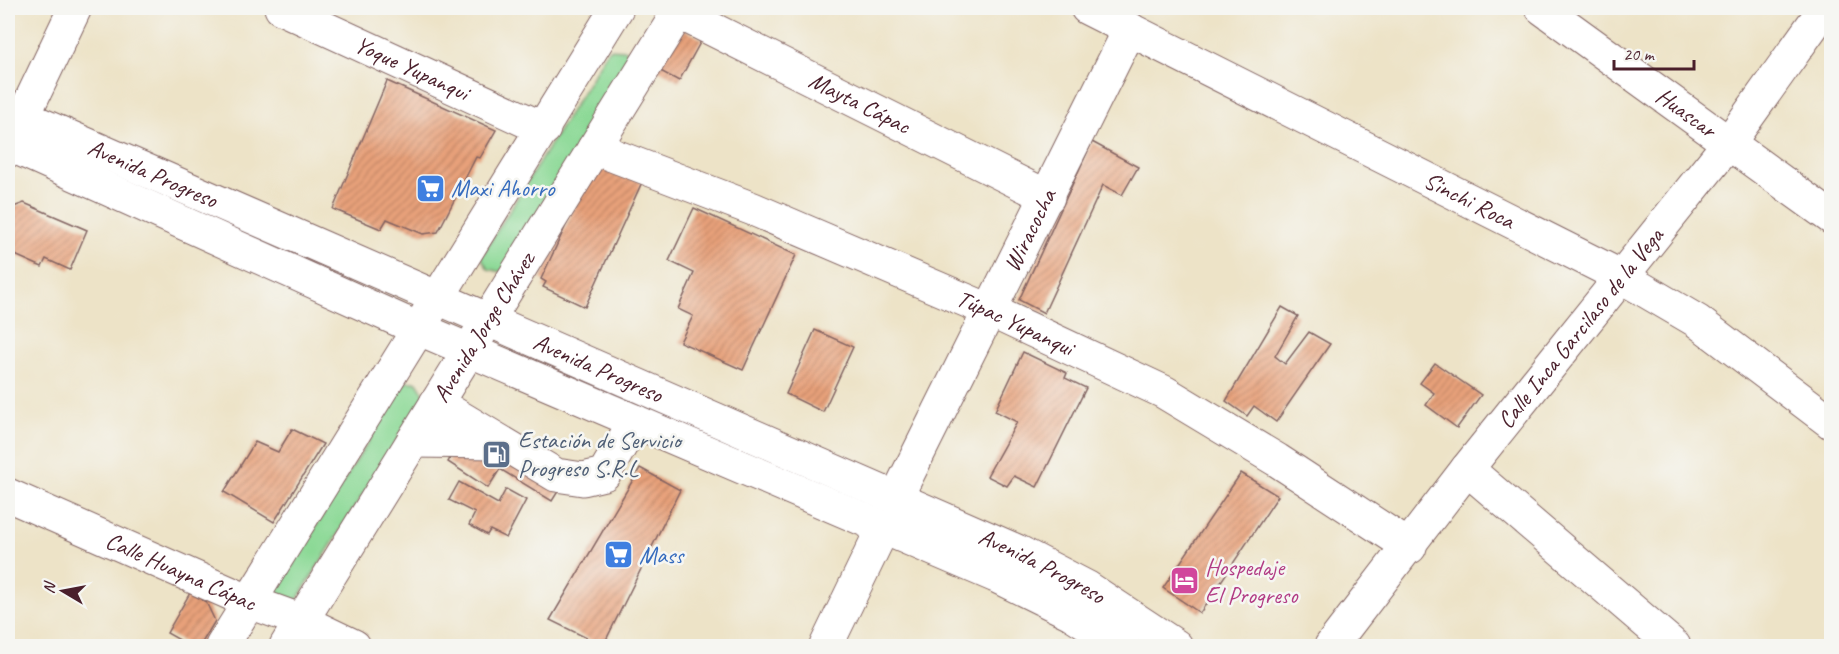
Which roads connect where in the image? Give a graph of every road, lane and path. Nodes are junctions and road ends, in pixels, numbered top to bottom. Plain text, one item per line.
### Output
1 (75, 8) edge
2 (281, 8) edge
3 (617, 8) edge
4 (677, 8) edge
5 (1087, 8) edge
6 (1542, 8) edge
7 (1825, 8) edge
8 (1130, 29) junction
9 (543, 129) junction
10 (11, 133) edge
11 (1728, 144) junction
12 (594, 148) junction
13 (1048, 197) junction
14 (1832, 218) edge
15 (1622, 277) junction
16 (439, 298) junction
17 (991, 311) junction
18 (488, 320) junction
19 (419, 329) junction
20 (469, 350) junction
21 (436, 403) junction
22 (635, 421) junction
23 (1832, 423) edge
24 (413, 441) junction
25 (499, 442) junction
26 (1467, 470) junction
27 (8, 495) edge
28 (897, 496) junction
29 (883, 528) junction
30 (1410, 547) junction
31 (250, 602) junction
32 (294, 634) edge
33 (222, 646) edge
34 (354, 646) edge
35 (826, 646) edge
36 (1123, 646) edge
37 (1176, 646) edge
38 (1331, 646) edge
39 (1674, 646) edge

1 - 10 street
2 - 9 street, Yoque Yupanqui
3 - 9 street
4 - 12 street, Avenida Jorge Chávez
4 - 13 street, Mayta Cápac
5 - 8 street, Sinchi Roca
6 - 11 street, Huascar
7 - 11 street, Calle Inca Garcilaso de la Vega
8 - 13 street, Wiracocha
8 - 15 street, Sinchi Roca
9 - 16 street
10 - 16 street, Avenida Progreso
10 - 19 street, Avenida Progreso
11 - 14 street, Huascar
11 - 15 street, Calle Inca Garcilaso de la Vega
12 - 17 street, Túpac Yupanqui
12 - 18 street, Avenida Jorge Chávez
13 - 17 street, Wiracocha
15 - 23 street, Sinchi Roca
15 - 26 street, Calle Inca Garcilaso de la Vega
16 - 18 street, Avenida Progreso
16 - 19 street
17 - 28 street, Wiracocha
17 - 30 street, Túpac Yupanqui
18 - 20 street, Avenida Jorge Chávez
18 - 28 street, Avenida Progreso
19 - 20 street, Avenida Progreso
19 - 31 street
20 - 21 street, Avenida Jorge Chávez
20 - 22 street, Avenida Progreso
21 - 24 street, Avenida Jorge Chávez
21 - 25 street
22 - 25 street
22 - 29 street, Avenida Progreso
24 - 25 street
24 - 32 street, Avenida Jorge Chávez
26 - 30 street, Calle Inca Garcilaso de la Vega
26 - 39 street
27 - 31 street, Calle Huayna Cápac
28 - 37 street, Avenida Progreso
29 - 35 street
29 - 36 street, Avenida Progreso
30 - 38 street, Calle Inca Garcilaso de la Vega
31 - 32 street, Calle Huayna Cápac
31 - 33 street
32 - 34 street, Calle Huayna Cápac

